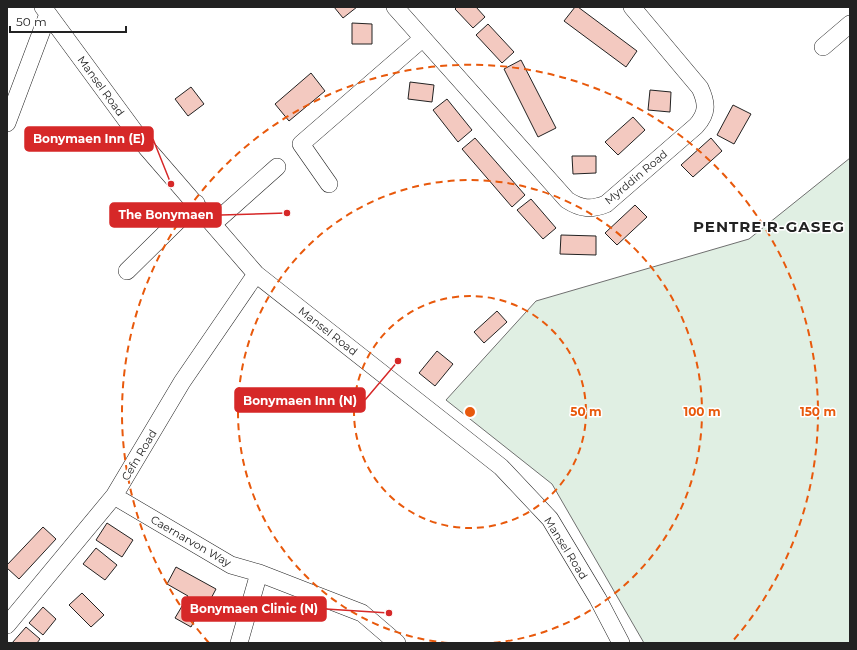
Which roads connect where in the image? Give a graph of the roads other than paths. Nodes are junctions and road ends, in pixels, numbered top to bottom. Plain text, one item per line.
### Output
1 (395, 7) edge
2 (632, 7) edge
3 (46, 10) edge
4 (850, 24) edge
5 (422, 39) junction
6 (822, 47) dead end
7 (7, 123) edge
8 (277, 167) dead end
9 (329, 184) dead end
10 (196, 203) junction
11 (213, 224) junction
12 (127, 272) dead end
13 (256, 274) junction
14 (114, 496) junction
15 (259, 573) junction
16 (7, 625) edge
17 (239, 643) edge
18 (396, 643) edge
19 (620, 643) edge

1 - 5 street, Myrddin Road
2 - 5 street, Myrddin Road
3 - 7 street
3 - 10 street, Mansel Road
4 - 6 street
5 - 9 street
8 - 11 street
10 - 11 street, Mansel Road
10 - 12 street
11 - 13 street, Mansel Road
13 - 14 street, Cefn Road
13 - 19 street, Mansel Road
14 - 15 street, Caernarvon Way
14 - 16 street, Cefn Road
15 - 17 street
15 - 18 street, Caernarvon Way

